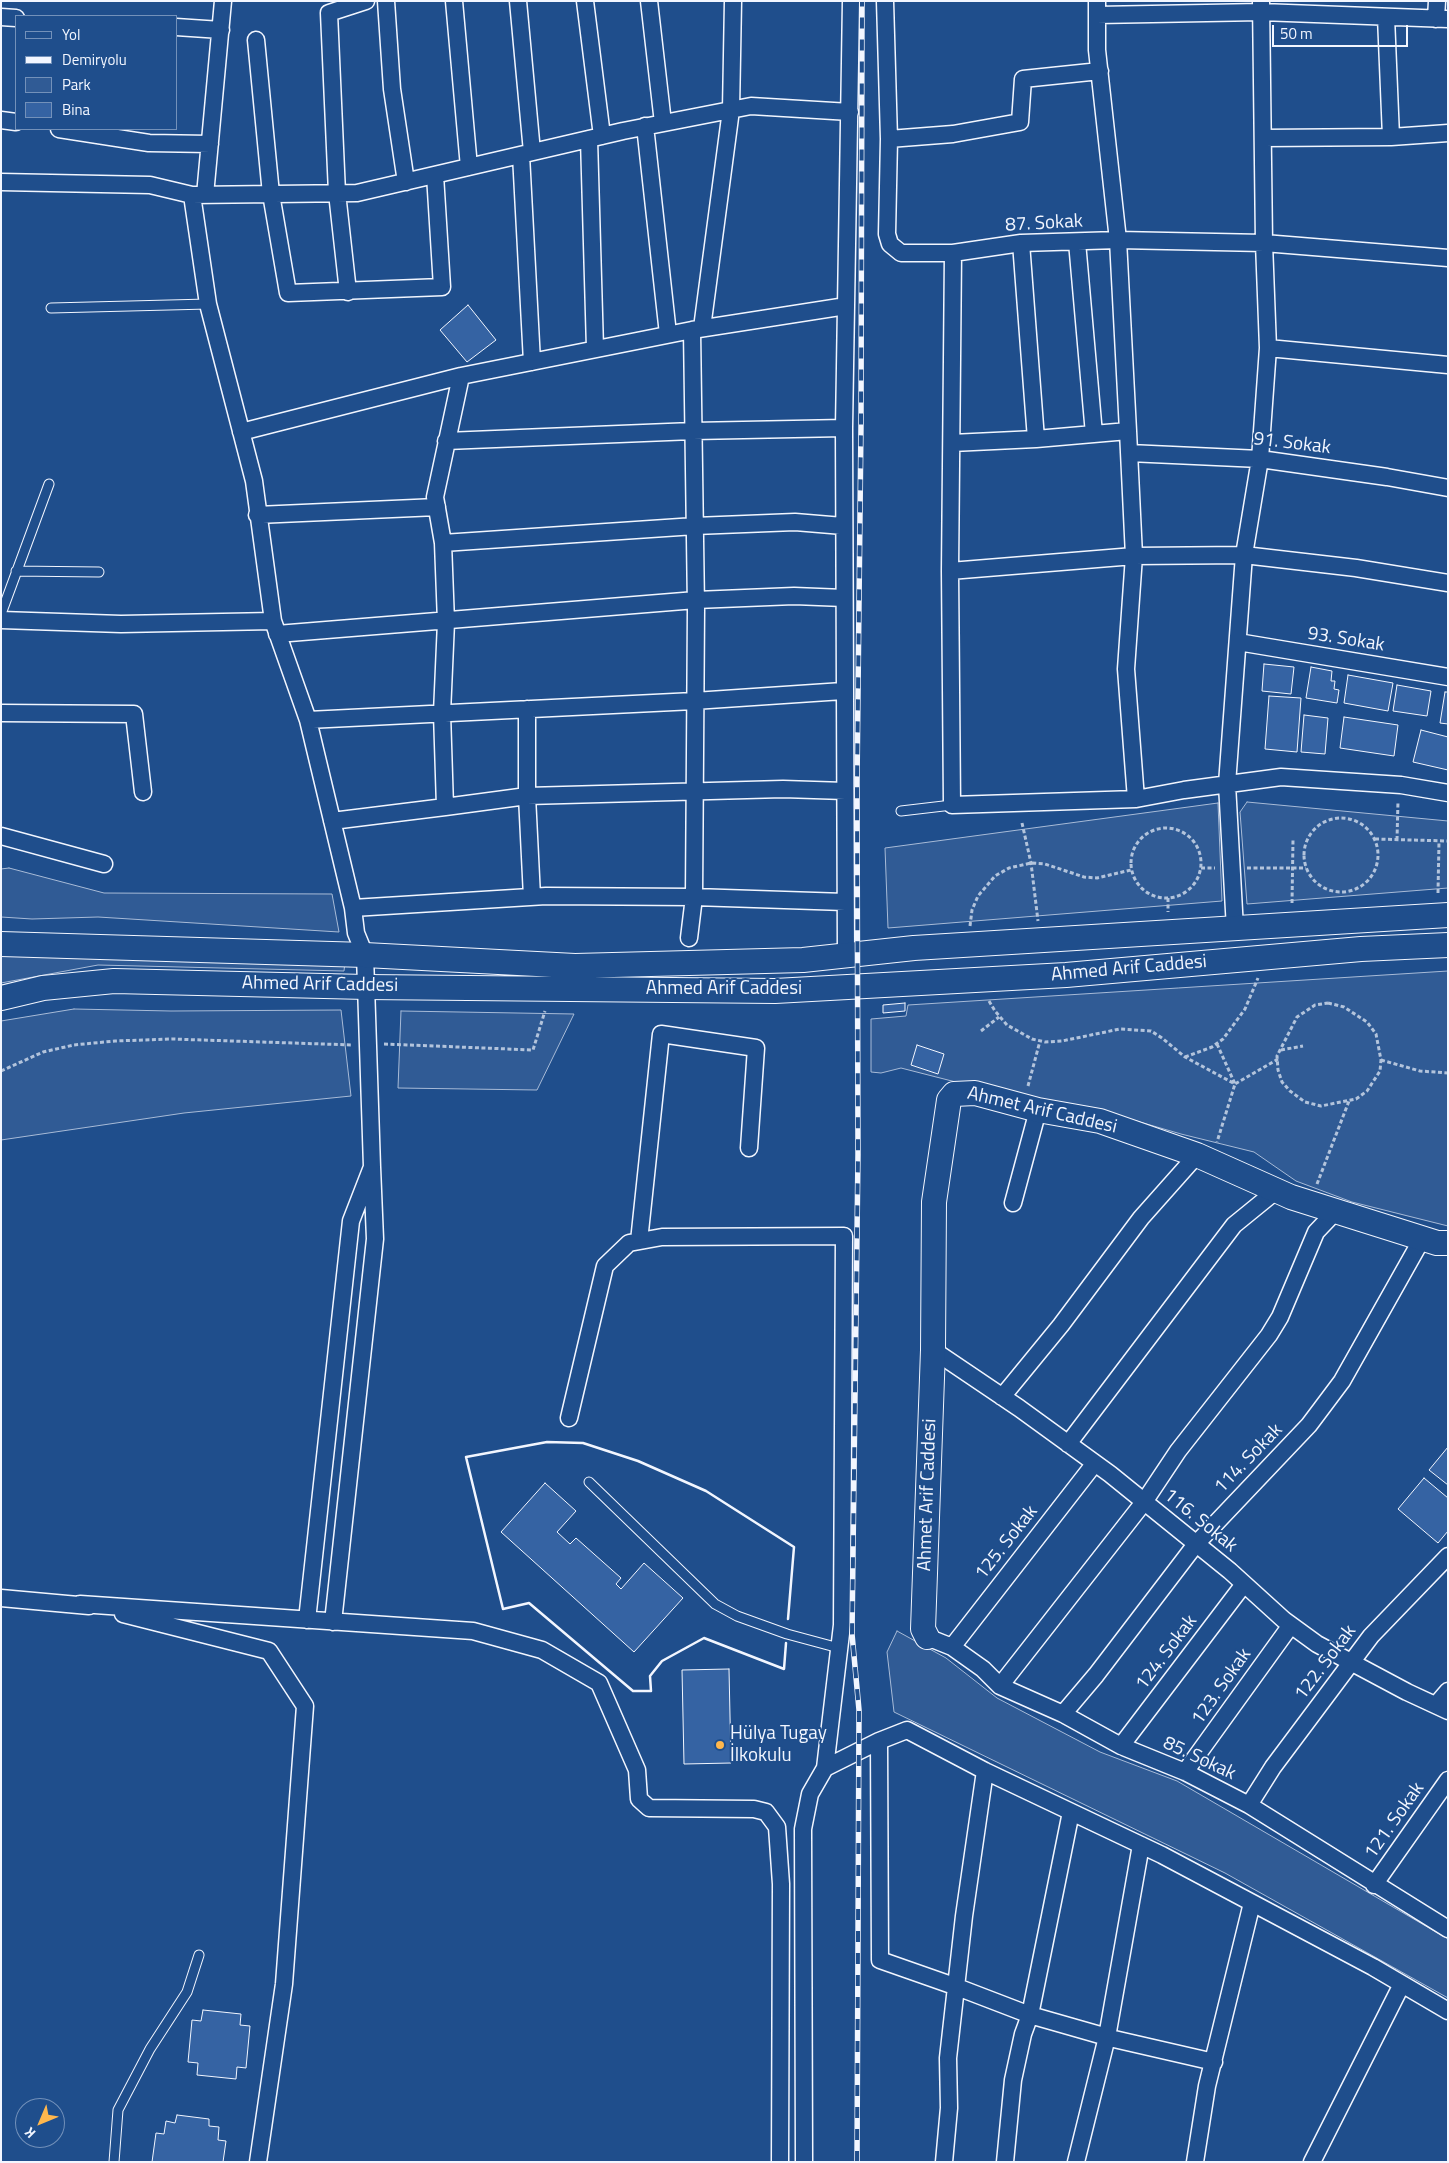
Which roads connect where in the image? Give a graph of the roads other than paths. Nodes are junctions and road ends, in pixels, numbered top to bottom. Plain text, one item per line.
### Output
1 (223, 1) edge
2 (366, 1) edge
3 (386, 1) edge
4 (454, 1) edge
5 (518, 1) edge
6 (585, 1) edge
7 (650, 1) edge
8 (734, 1) edge
9 (851, 1) edge
10 (885, 1) edge
11 (1437, 1) edge
12 (1261, 7) edge
13 (1097, 8) edge
14 (1360, 9) edge
15 (1, 17) edge
16 (1386, 17) junction
17 (15, 18) edge
18 (1442, 19) edge
19 (178, 27) edge
20 (221, 30) junction
21 (256, 40) dead end
22 (1100, 71) junction
23 (731, 110) junction
24 (850, 112) junction
25 (1, 120) edge
26 (15, 122) edge
27 (663, 123) junction
28 (645, 126) junction
29 (65, 130) edge
30 (1448, 133) edge
31 (595, 137) junction
32 (1391, 137) junction
33 (1263, 138) junction
34 (889, 139) junction
35 (210, 144) junction
36 (527, 154) junction
37 (469, 167) junction
38 (435, 175) junction
39 (1, 182) edge
40 (406, 182) junction
41 (337, 193) junction
42 (271, 194) junction
43 (199, 195) junction
44 (1118, 240) junction
45 (1077, 242) junction
46 (1021, 243) junction
47 (1264, 243) junction
48 (953, 253) junction
49 (1448, 258) edge
50 (348, 292) junction
51 (208, 304) junction
52 (846, 306) junction
53 (52, 308) dead end
54 (697, 329) junction
55 (668, 334) junction
56 (1268, 348) junction
57 (595, 349) junction
58 (532, 362) junction
59 (1448, 365) edge
60 (462, 376) junction
61 (844, 428) junction
62 (693, 431) junction
63 (1128, 431) junction
64 (241, 432) junction
65 (1094, 434) junction
66 (1036, 439) junction
67 (446, 441) junction
68 (952, 443) junction
69 (1129, 453) junction
70 (1260, 459) junction
71 (49, 484) dead end
72 (1448, 488) edge
73 (437, 507) junction
74 (257, 515) junction
75 (695, 526) junction
76 (844, 526) junction
77 (443, 543) junction
78 (1244, 555) junction
79 (1134, 556) junction
80 (16, 571) junction
81 (950, 571) junction
82 (99, 572) dead end
83 (1448, 583) edge
84 (844, 598) junction
85 (696, 600) junction
86 (1, 614) edge
87 (1, 620) edge
88 (446, 622) junction
89 (275, 628) junction
90 (1238, 642) junction
91 (1448, 677) edge
92 (843, 691) junction
93 (694, 701) junction
94 (527, 709) junction
95 (1, 713) edge
96 (442, 713) junction
97 (308, 720) junction
98 (1227, 784) junction
99 (844, 791) junction
100 (143, 792) dead end
101 (693, 793) junction
102 (1448, 793) edge
103 (527, 796) junction
104 (1136, 799) junction
105 (952, 805) junction
106 (446, 807) junction
107 (901, 811) dead end
108 (332, 822) junction
109 (1, 836) edge
110 (104, 864) dead end
111 (532, 897) junction
112 (694, 897) junction
113 (845, 902) junction
114 (353, 908) junction
115 (1448, 915) edge
116 (1235, 929) junction
117 (689, 938) dead end
118 (1, 944) edge
119 (1448, 945) edge
120 (365, 955) junction
121 (846, 955) junction
122 (366, 987) junction
123 (1, 998) edge
124 (1031, 1108) junction
125 (749, 1148) dead end
126 (1203, 1158) junction
127 (372, 1167) junction
128 (1277, 1190) junction
129 (1013, 1203) dead end
130 (1336, 1211) junction
131 (1422, 1239) junction
132 (638, 1241) junction
133 (1448, 1243) edge
134 (933, 1350) junction
135 (1002, 1397) junction
136 (569, 1418) dead end
137 (1068, 1444) junction
138 (1095, 1463) junction
139 (589, 1482) dead end
140 (1144, 1502) junction
141 (1196, 1544) junction
142 (1448, 1556) edge
143 (1244, 1584) junction
144 (1, 1598) edge
145 (80, 1604) junction
146 (307, 1620) junction
147 (333, 1622) junction
148 (1291, 1624) junction
149 (927, 1637) joint
150 (952, 1647) junction
151 (839, 1648) junction
152 (1353, 1663) junction
153 (1000, 1686) junction
154 (1448, 1691) edge
155 (1442, 1708) edge
156 (1063, 1714) junction
157 (879, 1741) junction
158 (1122, 1746) junction
159 (825, 1768) junction
160 (985, 1771) junction
161 (1186, 1772) junction
162 (1448, 1780) edge
163 (1249, 1805) junction
164 (1071, 1812) junction
165 (1141, 1845) junction
166 (1374, 1884) junction
167 (1252, 1903) junction
168 (1448, 1929) edge
169 (199, 1955) dead end
170 (1402, 1984) junction
171 (958, 1987) junction
172 (1448, 2011) edge
173 (1030, 2015) junction
174 (1107, 2037) junction
175 (1214, 2062) junction
176 (114, 2162) edge
177 (258, 2162) edge
178 (780, 2162) edge
179 (804, 2162) edge
180 (944, 2162) edge
181 (1005, 2162) edge
182 (1076, 2162) edge
183 (1195, 2162) edge
184 (1312, 2162) edge

1 - 20 street
2 - 41 street
3 - 40 street
4 - 37 street
5 - 36 street
6 - 31 street
7 - 27 street
8 - 23 street
9 - 24 street
10 - 34 street, 87. Sokak
11 - 18 street
12 - 13 street
12 - 14 street
12 - 33 street
13 - 22 street
14 - 16 street
15 - 17 street
16 - 18 street
16 - 32 street
19 - 20 street
20 - 35 street
21 - 42 street
22 - 34 street
22 - 44 street
23 - 24 street
23 - 27 street
23 - 54 street
24 - 52 street
25 - 26 street
27 - 28 street
28 - 31 street
28 - 55 street
29 - 35 street
30 - 32 street
31 - 36 street
31 - 57 street
32 - 33 street
33 - 47 street
34 - 48 street, 87. Sokak
35 - 43 street
36 - 37 street
36 - 58 street
37 - 38 street
38 - 40 street
38 - 50 street
39 - 43 street
40 - 41 street
41 - 42 street
41 - 50 street
42 - 43 street
42 - 50 street
43 - 51 street
44 - 45 street, 87. Sokak
44 - 47 street, 87. Sokak
44 - 63 street
45 - 46 street, 87. Sokak
45 - 65 street
46 - 48 street, 87. Sokak
46 - 66 street
47 - 49 street, 87. Sokak
47 - 56 street
48 - 68 street
51 - 53 lane
51 - 64 street
52 - 54 street
52 - 61 street
54 - 55 street
54 - 62 street
55 - 57 street
56 - 59 street
56 - 70 street
57 - 58 street
58 - 60 street
60 - 64 street
60 - 67 street
61 - 62 street
61 - 76 street
62 - 67 street
62 - 75 street
63 - 65 street
63 - 69 street
64 - 74 street
65 - 66 street
66 - 68 street
67 - 73 street
68 - 81 street
69 - 70 street, 91. Sokak
69 - 79 street
70 - 72 street, 91. Sokak
70 - 78 street
71 - 80 lane
73 - 74 street
73 - 77 street
74 - 89 street
75 - 76 street
75 - 77 street
75 - 85 street
76 - 84 street
77 - 88 street
78 - 79 street
78 - 83 street
78 - 90 street
79 - 81 street
79 - 104 street
80 - 82 lane
80 - 86 lane
81 - 105 street
84 - 85 street
84 - 92 street
85 - 88 street
85 - 93 street
87 - 89 street
88 - 89 street
88 - 96 street
89 - 97 street
90 - 91 street, 93. Sokak
90 - 98 street
92 - 93 street
92 - 99 street
93 - 94 street
93 - 101 street
94 - 96 street
94 - 103 street
95 - 100 street
96 - 97 street
96 - 106 street
97 - 108 street
98 - 102 street
98 - 104 street
98 - 116 street
99 - 101 street
99 - 113 street
101 - 103 street
101 - 112 street
103 - 106 street
103 - 111 street
104 - 105 street
105 - 107 lane
106 - 108 street
108 - 114 street
109 - 110 street
111 - 112 street
111 - 114 street
112 - 113 street
112 - 117 street
113 - 121 street
114 - 120 street
115 - 116 street, Ahmed Arif Caddesi
116 - 121 street, Ahmed Arif Caddesi
118 - 120 street, Ahmed Arif Caddesi
119 - 122 street, Ahmed Arif Caddesi
120 - 121 street, Ahmed Arif Caddesi
120 - 122 street
122 - 123 street, Ahmed Arif Caddesi
122 - 127 street
124 - 126 street, Ahmet Arif Caddesi
124 - 129 street
124 - 134 street, Ahmet Arif Caddesi
125 - 132 street
126 - 128 street, Ahmet Arif Caddesi
126 - 135 street
127 - 146 street
127 - 147 street
128 - 130 street, Ahmet Arif Caddesi
128 - 137 street
130 - 131 street, Ahmet Arif Caddesi
130 - 140 street
131 - 133 street, Ahmet Arif Caddesi
131 - 141 street, 114. Sokak
132 - 136 street
132 - 151 street
134 - 135 street, 116. Sokak
134 - 149 street, Ahmet Arif Caddesi
135 - 137 street, 116. Sokak
137 - 138 street, 116. Sokak
138 - 140 street, 116. Sokak
138 - 150 street, 125. Sokak
139 - 151 lane
140 - 141 street, 116. Sokak
140 - 153 street
141 - 143 street, 116. Sokak
141 - 156 street, 114. Sokak
142 - 152 street, 122. Sokak
143 - 148 street, 116. Sokak
143 - 158 street, 124. Sokak
144 - 145 street
145 - 146 street
145 - 177 street
146 - 147 street
147 - 178 street
148 - 152 street, 116. Sokak
148 - 161 street, 123. Sokak
149 - 150 street, 85. Sokak
150 - 153 street, 85. Sokak
151 - 159 street
152 - 155 street, 116. Sokak
152 - 163 street, 122. Sokak
153 - 156 street, 85. Sokak
154 - 155 street
156 - 158 street, 85. Sokak
157 - 159 street
157 - 160 street
157 - 171 street
158 - 161 street, 85. Sokak
159 - 179 street
160 - 164 street
160 - 171 street
161 - 163 street, 85. Sokak
162 - 166 street, 121. Sokak
163 - 166 street, 85. Sokak
164 - 165 street
164 - 173 street
165 - 167 street
165 - 174 street
166 - 168 street, 85. Sokak
167 - 170 street
167 - 175 street
169 - 176 lane
170 - 172 street
170 - 184 street
171 - 173 street
171 - 180 street
173 - 174 street
173 - 181 street
174 - 175 street
174 - 182 street
175 - 183 street

